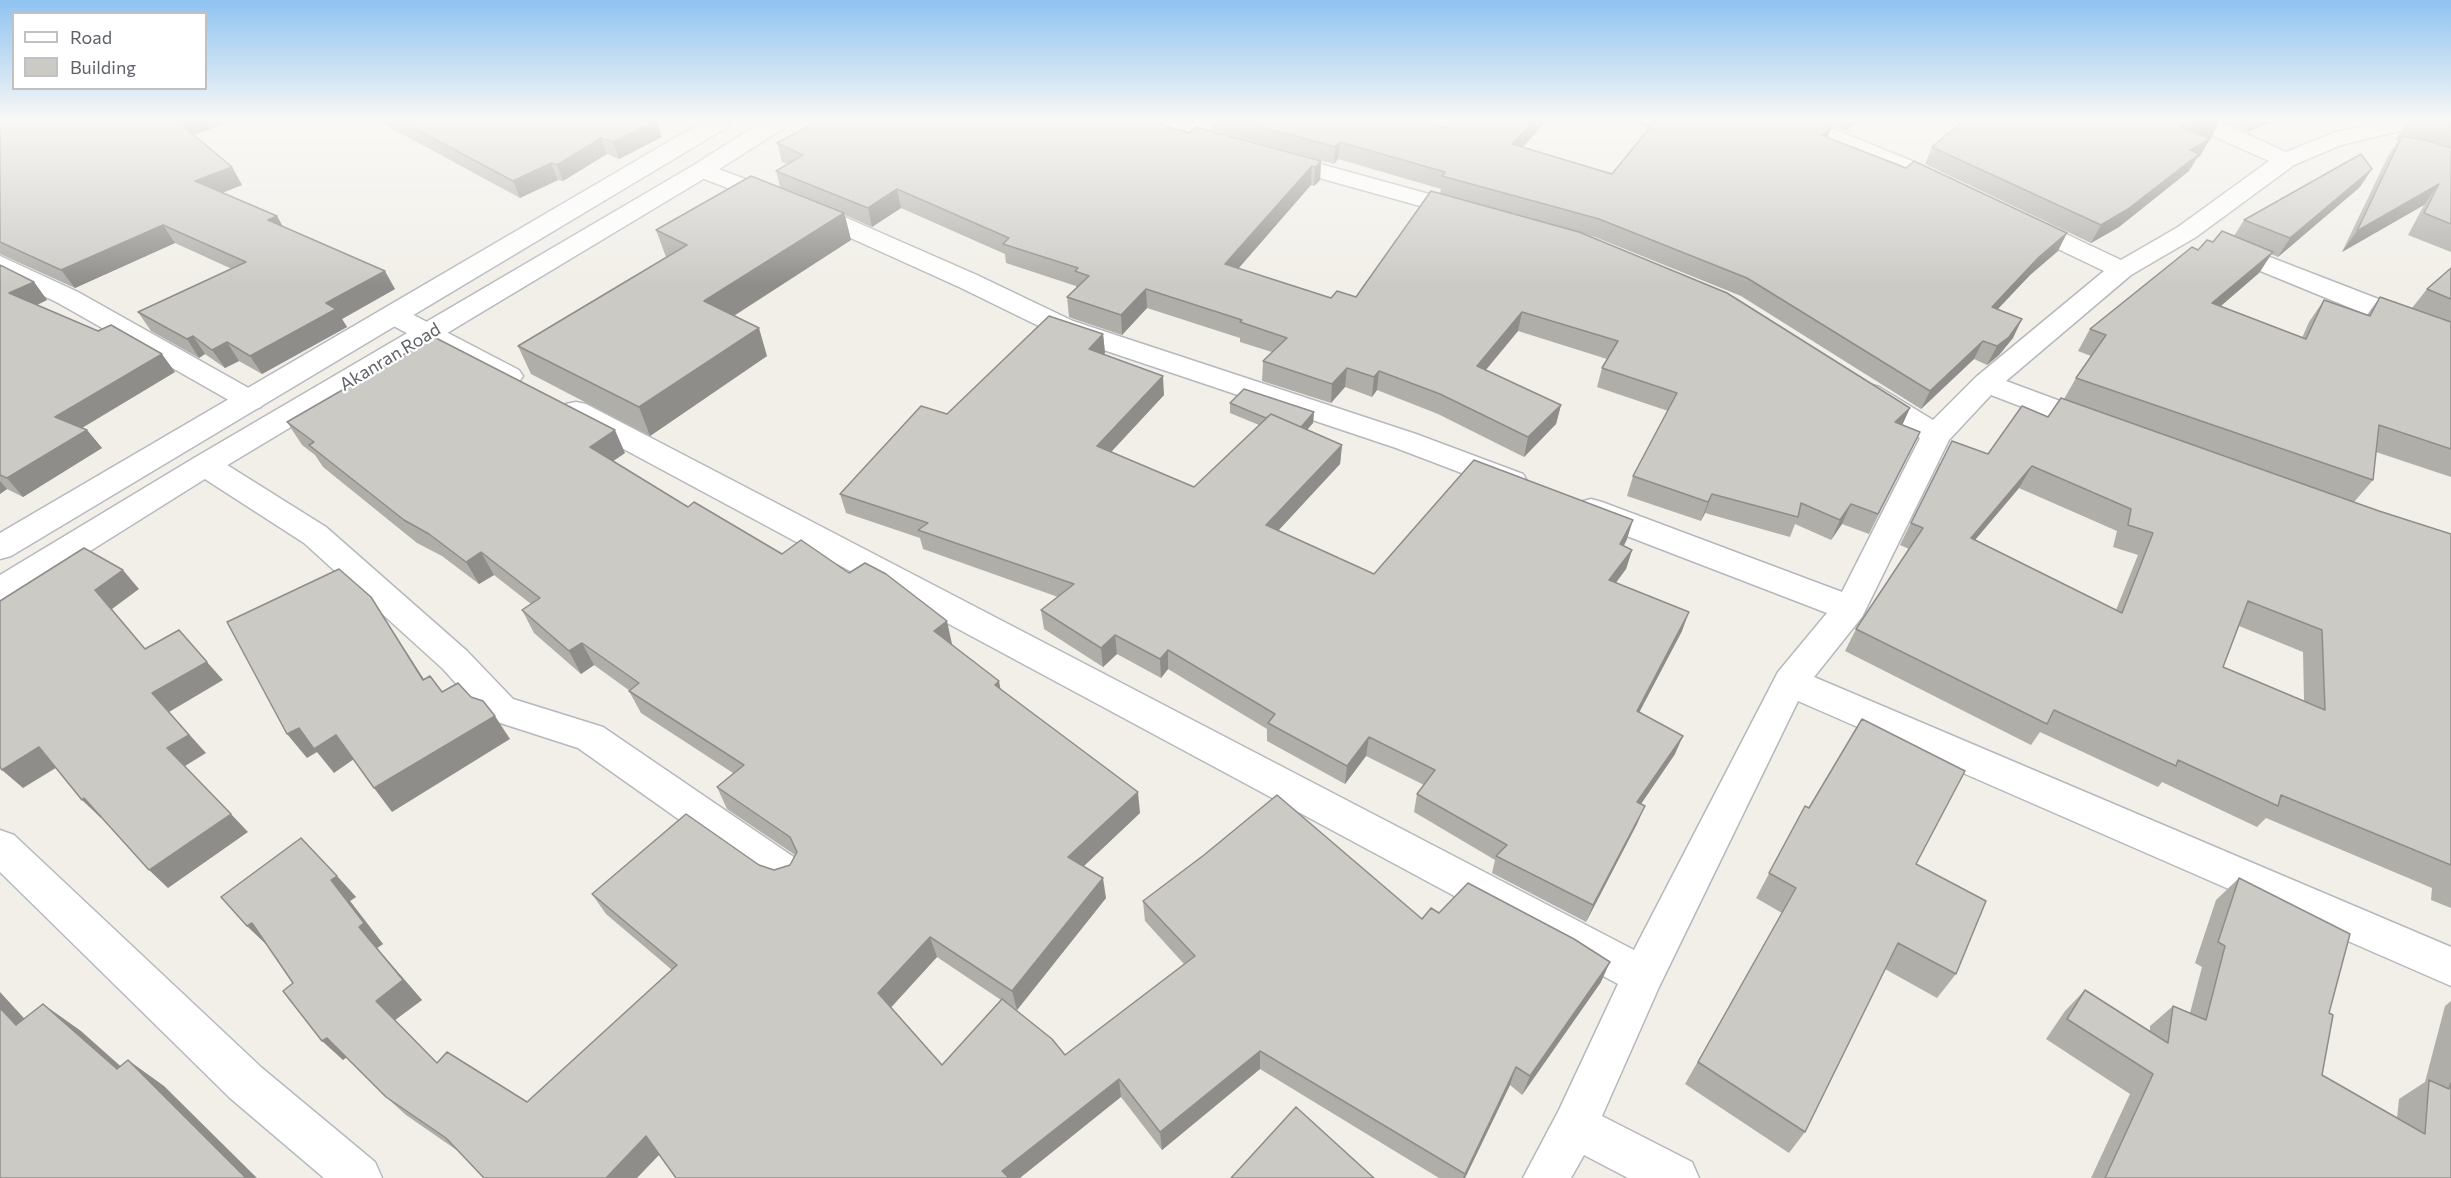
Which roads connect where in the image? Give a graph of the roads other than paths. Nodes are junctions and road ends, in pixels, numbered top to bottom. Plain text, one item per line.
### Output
1 (629, 176) edge
2 (692, 176) edge
3 (718, 176) edge
4 (1338, 176) edge
5 (1926, 176) edge
6 (2264, 176) edge
7 (1967, 195) edge
8 (1998, 210) edge
9 (1494, 219) edge
10 (2187, 232) junction
11 (0, 264) edge
12 (2122, 270) junction
13 (395, 316) junction
14 (429, 333) junction
15 (2451, 341) edge
16 (1849, 380) edge
17 (1986, 383) junction
18 (251, 401) junction
19 (2118, 433) edge
20 (1936, 435) junction
21 (206, 465) junction
22 (1537, 490) edge
23 (1570, 502) edge
24 (0, 548) edge
25 (0, 591) edge
26 (1850, 608) junction
27 (1790, 682) junction
28 (0, 847) edge
29 (784, 873) edge
30 (2451, 967) edge
31 (1643, 976) junction
32 (1575, 1126) junction
33 (359, 1178) edge
34 (1546, 1178) edge
35 (1676, 1178) edge

1 - 13 street, Akanran Road
2 - 14 street, Akanran Road
3 - 22 street
4 - 9 street
5 - 7 street
6 - 10 street
8 - 12 street
10 - 12 street
10 - 15 street
11 - 18 street
12 - 17 street
13 - 14 street
13 - 18 street, Akanran Road
14 - 21 street, Akanran Road
14 - 31 street
16 - 20 street
17 - 19 street
17 - 20 street
18 - 24 street, Akanran Road
20 - 26 street
21 - 25 street, Akanran Road
21 - 29 street
23 - 26 street
26 - 27 street
27 - 30 street
27 - 31 street
28 - 33 street
31 - 32 street
32 - 34 street
32 - 35 street

